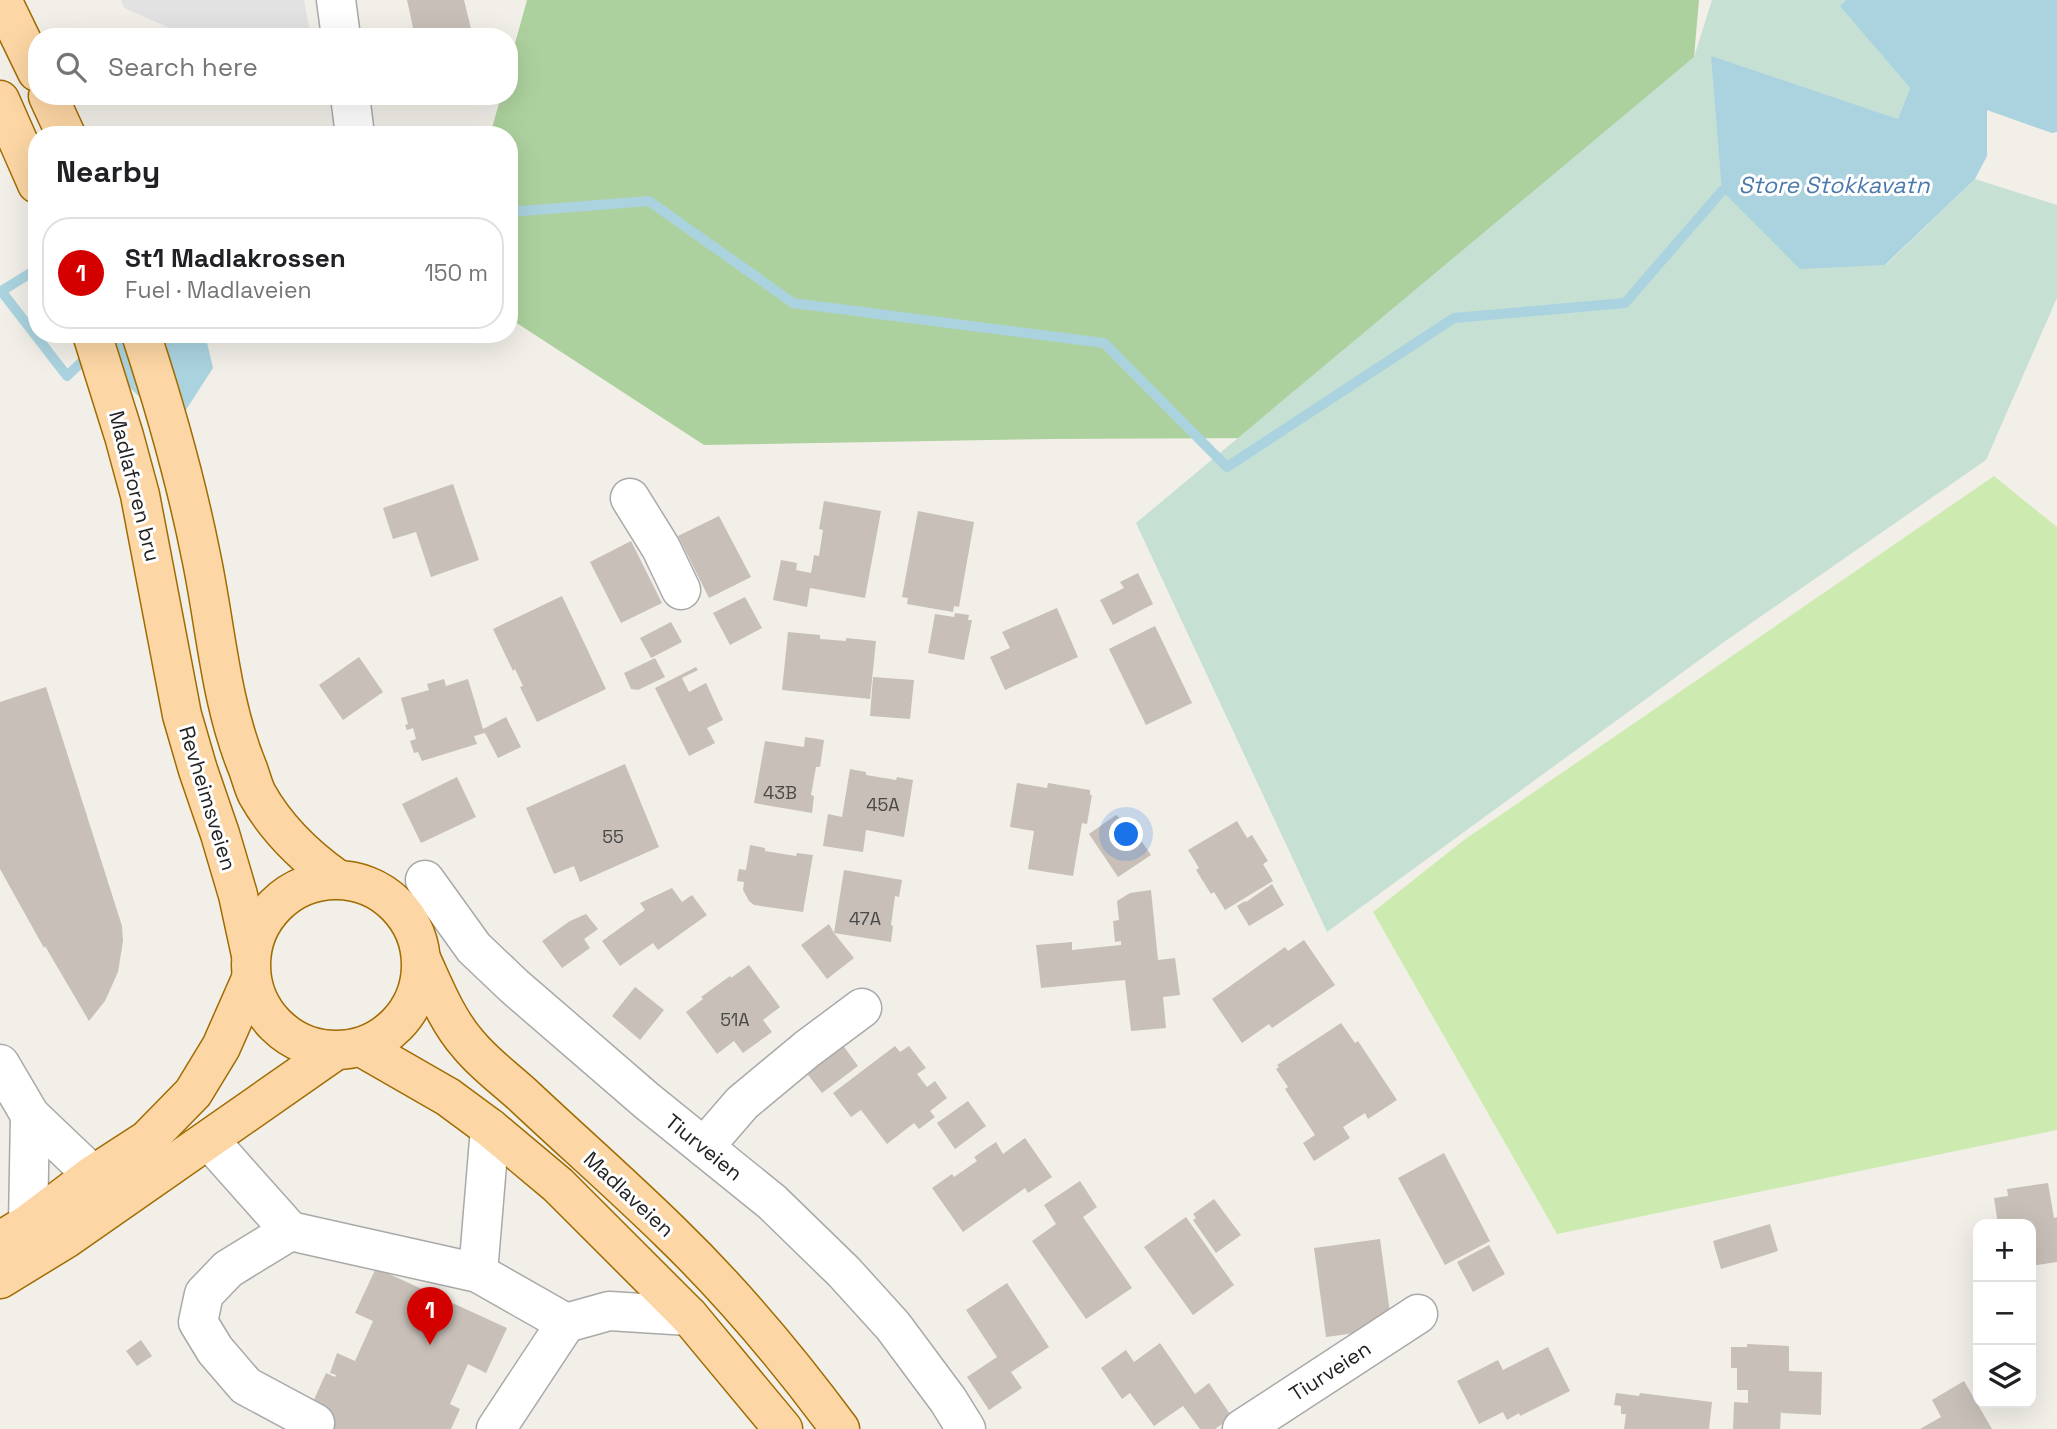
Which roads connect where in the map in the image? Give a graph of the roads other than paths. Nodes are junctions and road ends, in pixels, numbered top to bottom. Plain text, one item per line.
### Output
1 (2, 0) edge
2 (335, 0) edge
3 (340, 28) edge
4 (28, 53) edge
5 (0, 100) edge
6 (52, 105) edge
7 (351, 105) edge
8 (62, 126) edge
9 (354, 126) edge
10 (28, 164) edge
11 (95, 343) edge
12 (144, 343) edge
13 (630, 498) dead end
14 (681, 590) dead end
15 (168, 640) joint
16 (337, 879) junction
17 (425, 880) dead end
18 (422, 961) junction
19 (251, 967) junction
20 (862, 1008) dead end
21 (348, 1049) junction
22 (0, 1065) edge
23 (30, 1115) junction
24 (490, 1128) junction
25 (209, 1140) junction
26 (704, 1147) junction
27 (93, 1175) junction
28 (290, 1231) junction
29 (14, 1232) edge
30 (478, 1273) junction
31 (0, 1279) edge
32 (1418, 1314) dead end
33 (689, 1316) junction
34 (566, 1323) junction
35 (315, 1423) dead end
36 (499, 1424) edge
37 (783, 1429) edge
38 (840, 1429) edge
39 (966, 1429) edge
40 (1242, 1429) edge

1 - 4 main road
2 - 3 street
5 - 10 main road
6 - 8 main road
7 - 9 street
11 - 15 main road, Madlaforen bru
12 - 16 main road, Revheimsveien
13 - 14 street
15 - 19 main road, Revheimsveien
16 - 18 main road
16 - 19 main road
17 - 26 street, Tiurveien
18 - 21 main road
18 - 38 main road, Madlaveien
19 - 21 main road
19 - 27 main road
20 - 26 street
21 - 24 main road, Madlaveien
21 - 25 main road
22 - 23 street
23 - 27 street
23 - 29 street
24 - 30 street
24 - 33 main road, Madlaveien
25 - 28 street
25 - 31 main road
26 - 39 street, Tiurveien
27 - 29 main road
28 - 30 street
28 - 35 street
30 - 34 street
32 - 40 street, Tiurveien
33 - 34 street
33 - 37 main road, Madlaveien
34 - 36 street

